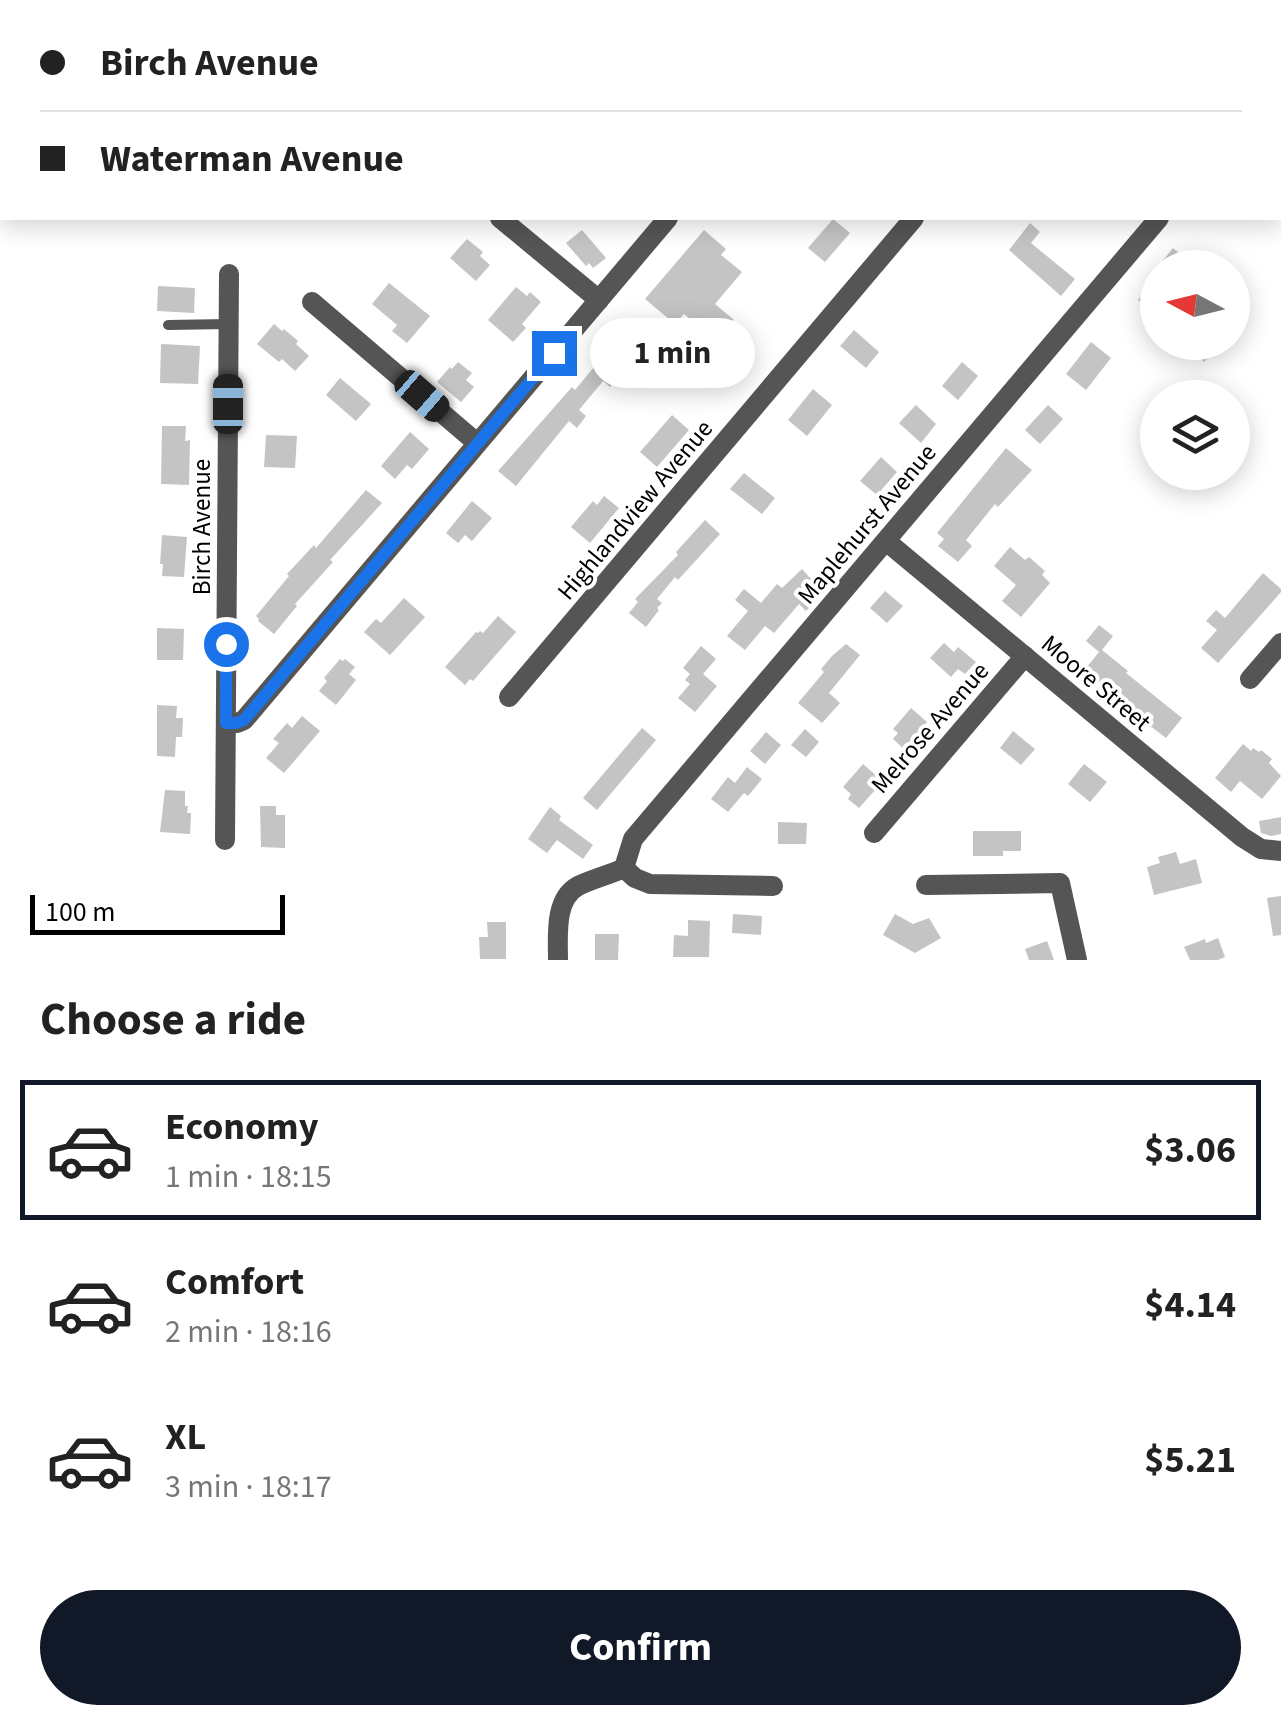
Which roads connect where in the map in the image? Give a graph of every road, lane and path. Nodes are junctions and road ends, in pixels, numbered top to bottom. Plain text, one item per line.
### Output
1 (502, 220) edge
2 (666, 220) edge
3 (912, 220) edge
4 (1157, 220) edge
5 (229, 274) dead end
6 (600, 300) junction
7 (312, 302) dead end
8 (228, 324) junction
9 (168, 325) dead end
10 (477, 443) junction
11 (886, 540) junction
12 (1281, 642) edge
13 (1025, 656) junction
14 (1250, 679) dead end
15 (509, 697) dead end
16 (226, 723) junction
17 (874, 833) dead end
18 (225, 840) dead end
19 (1281, 851) edge
20 (624, 868) junction
21 (926, 885) dead end
22 (773, 886) dead end
23 (558, 960) edge
24 (1078, 960) edge

1 - 6 street
2 - 6 street
3 - 15 street, Highlandview Avenue
4 - 11 street, Maplehurst Avenue
5 - 8 street, Birch Avenue
6 - 10 street
7 - 10 street
8 - 9 lane
8 - 16 street, Birch Avenue
10 - 16 street
11 - 13 street, Moore Street
11 - 20 street, Maplehurst Avenue
12 - 14 street
13 - 17 street, Melrose Avenue
13 - 19 street, Moore Street
16 - 18 street, Birch Avenue
20 - 22 street
20 - 23 street
21 - 24 street

